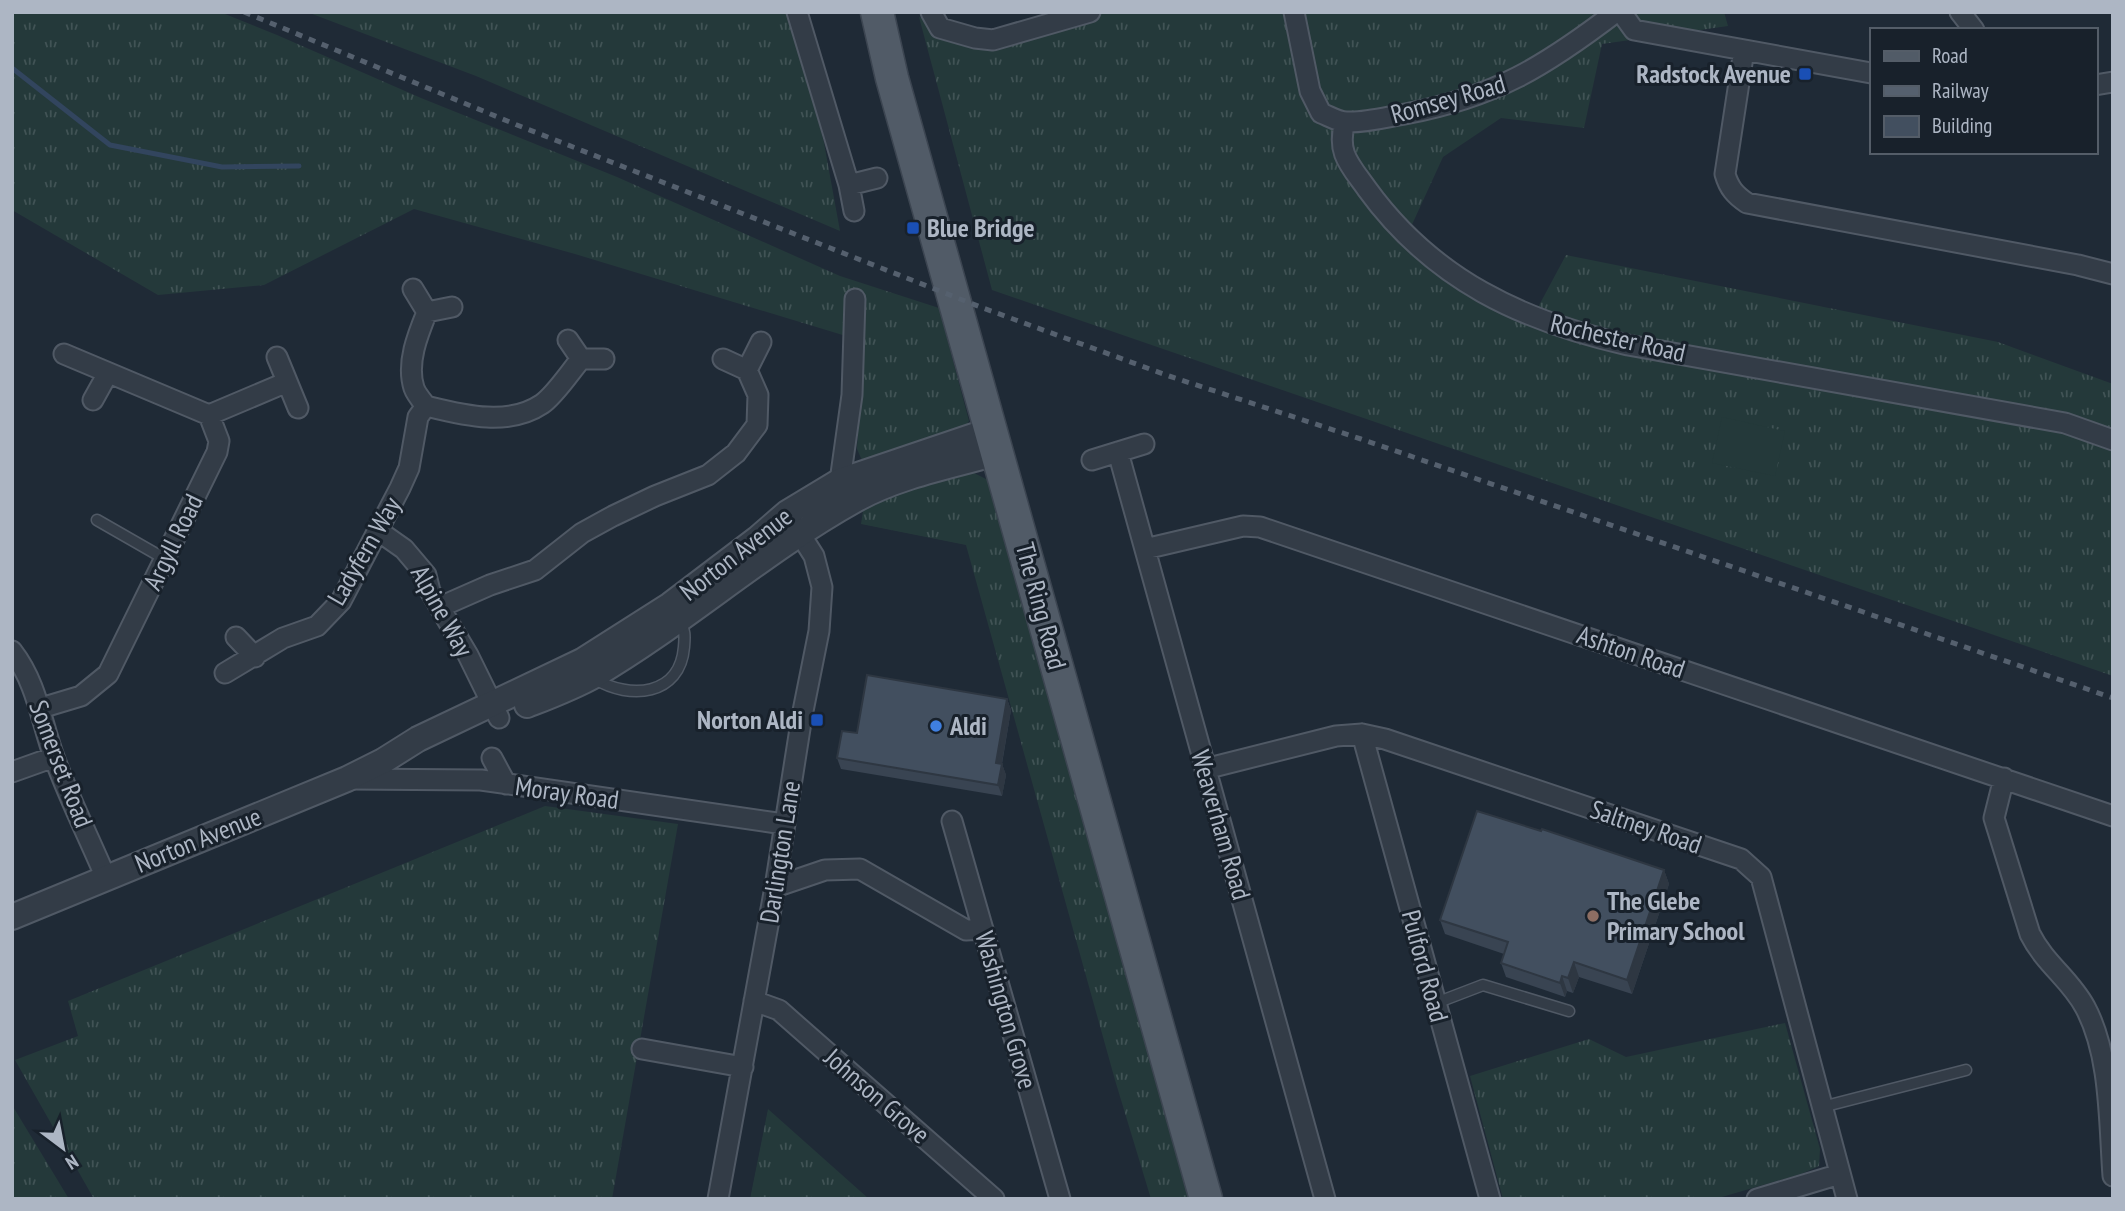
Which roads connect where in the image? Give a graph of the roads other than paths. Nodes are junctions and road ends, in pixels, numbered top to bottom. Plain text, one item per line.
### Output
1 (797, 12) edge
2 (877, 12) edge
3 (931, 12) edge
4 (1090, 12) edge
5 (1294, 12) edge
6 (1618, 12) edge
7 (1961, 12) edge
8 (1973, 28) edge
9 (1744, 50) junction
10 (1870, 74) edge
11 (1345, 122) junction
12 (877, 178) dead end
13 (849, 185) junction
14 (853, 211) dead end
15 (2113, 275) edge
16 (413, 289) dead end
17 (855, 299) dead end
18 (452, 307) dead end
19 (427, 312) junction
20 (568, 340) dead end
21 (761, 342) dead end
22 (64, 354) dead end
23 (278, 357) dead end
24 (581, 359) junction
25 (604, 359) dead end
26 (723, 359) dead end
27 (747, 370) junction
28 (108, 373) junction
29 (287, 382) junction
30 (93, 400) dead end
31 (426, 406) junction
32 (298, 408) dead end
33 (209, 415) junction
34 (2113, 440) edge
35 (994, 441) junction
36 (1144, 444) dead end
37 (1118, 452) junction
38 (1092, 460) dead end
39 (848, 490) junction
40 (787, 513) junction
41 (97, 520) dead end
42 (377, 530) junction
43 (801, 534) junction
44 (1145, 549) junction
45 (165, 559) junction
46 (440, 607) junction
47 (675, 613) junction
48 (236, 637) dead end
49 (12, 651) edge
50 (255, 657) junction
51 (587, 669) junction
52 (225, 673) dead end
53 (41, 708) junction
54 (496, 711) junction
55 (1362, 734) junction
56 (54, 757) junction
57 (492, 758) dead end
58 (1205, 769) junction
59 (12, 772) edge
60 (2004, 778) junction
61 (348, 779) junction
62 (506, 784) junction
63 (2113, 816) edge
64 (952, 821) dead end
65 (784, 824) junction
66 (106, 878) junction
67 (775, 887) junction
68 (12, 917) edge
69 (983, 929) junction
70 (754, 1001) junction
71 (1435, 1003) junction
72 (1569, 1011) dead end
73 (642, 1048) dead end
74 (743, 1067) junction
75 (1966, 1070) dead end
76 (1822, 1107) junction
77 (1840, 1174) junction
78 (2113, 1176) edge
79 (718, 1199) edge
80 (994, 1199) edge
81 (1060, 1199) edge
82 (1206, 1199) edge
83 (1325, 1199) edge
84 (1490, 1199) edge
85 (1757, 1199) edge
86 (1847, 1199) edge

1 - 13 street
2 - 35 main road, The Ring Road
3 - 4 street
5 - 11 street
6 - 9 street
6 - 11 street, Romsey Road
7 - 8 street
9 - 10 street
9 - 15 street
11 - 34 street, Rochester Road
12 - 13 street
13 - 14 street
16 - 19 street
17 - 39 street
18 - 19 street
19 - 31 street
20 - 24 street
21 - 27 street
22 - 28 street
23 - 29 street
24 - 25 street
24 - 31 street
26 - 27 street
27 - 46 street
28 - 30 street
28 - 33 street
29 - 32 street
29 - 33 street
31 - 42 street, Ladyfern Way
33 - 45 street, Argyll Road
35 - 39 street, Norton Avenue
35 - 82 main road, The Ring Road
36 - 37 street
37 - 38 street
37 - 44 street, Weaverham Road
39 - 40 street, Norton Avenue
39 - 43 street, Norton Avenue
40 - 43 street, Darlington Lane
40 - 47 street, Norton Avenue
41 - 45 lane
42 - 46 street, Alpine Way
42 - 50 street, Ladyfern Way
43 - 47 street, Norton Avenue
43 - 65 street, Darlington Lane
44 - 58 street, Weaverham Road
44 - 60 street, Ashton Road
45 - 53 street, Argyll Road
46 - 54 street, Alpine Way
47 - 51 street, Norton Avenue
47 - 51 lane
48 - 50 street
49 - 53 street, Somerset Road
50 - 52 street, Ladyfern Way
51 - 54 street, Norton Avenue
53 - 56 street, Somerset Road
54 - 61 street, Norton Avenue
55 - 58 street, Saltney Road
55 - 71 street, Pulford Road
55 - 76 street, Saltney Road
56 - 59 street
56 - 66 street, Somerset Road
57 - 62 street
58 - 83 street, Weaverham Road
60 - 63 street, Ashton Road
60 - 78 street
61 - 62 street, Moray Road
61 - 66 street, Norton Avenue
62 - 65 street, Moray Road
64 - 69 street, Washington Grove
65 - 67 street, Darlington Lane
66 - 68 street, Norton Avenue
67 - 69 street
67 - 70 street, Darlington Lane
69 - 81 street, Washington Grove
70 - 74 street, Darlington Lane
70 - 80 street, Johnson Grove
71 - 72 lane
71 - 84 street, Pulford Road
73 - 74 street
74 - 79 street, Darlington Lane
75 - 76 lane
76 - 77 street, Saltney Road
77 - 85 street
77 - 86 street, Saltney Road

